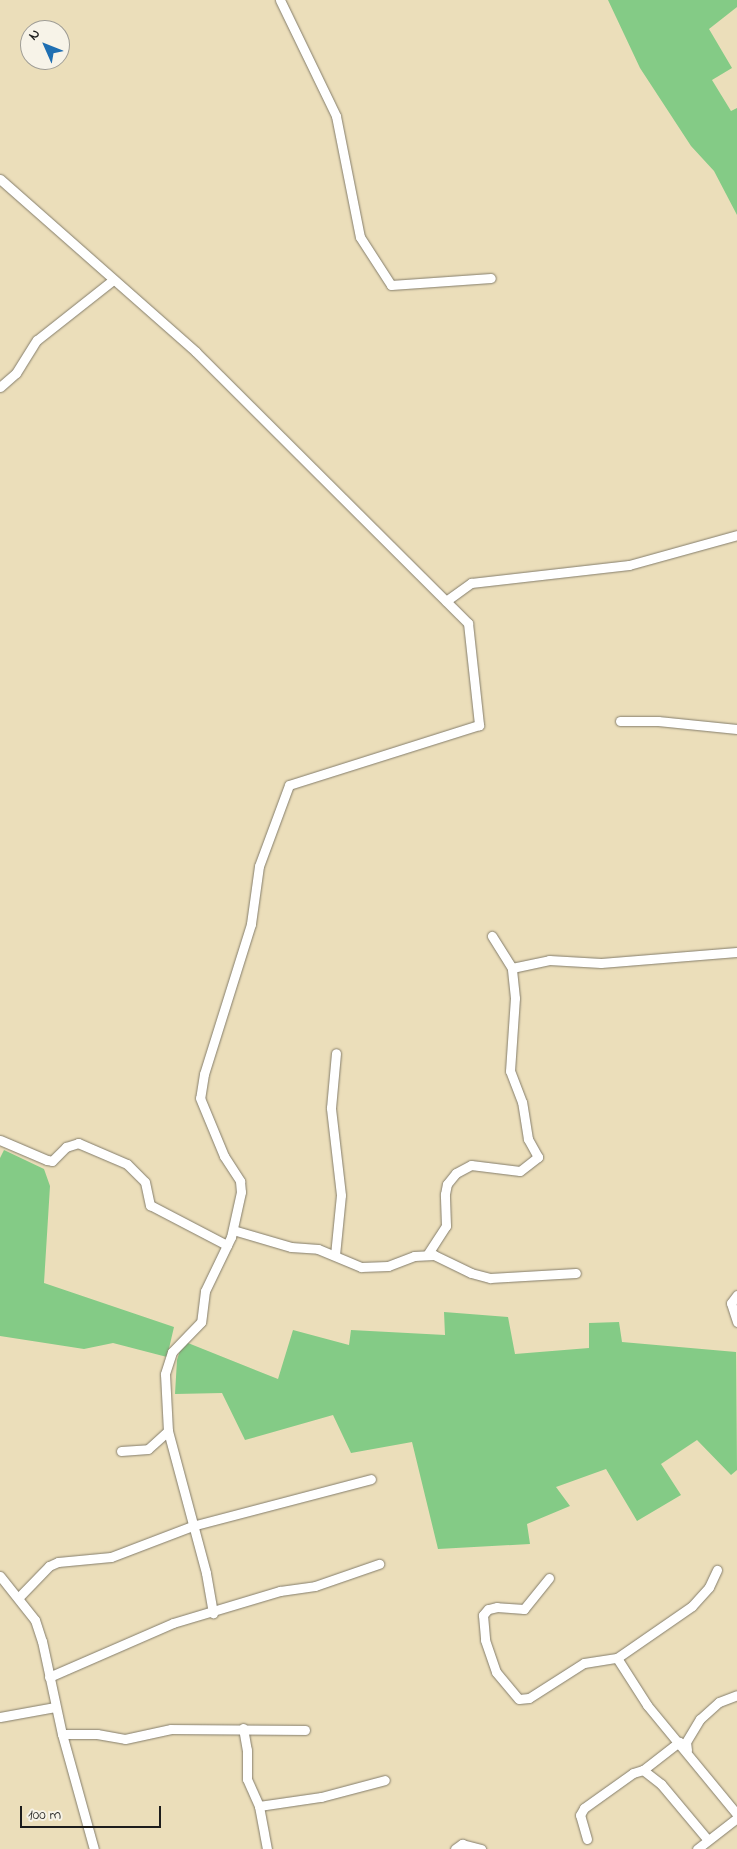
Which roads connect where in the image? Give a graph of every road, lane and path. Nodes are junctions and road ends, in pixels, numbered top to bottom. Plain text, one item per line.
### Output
1 (280, 0) edge
2 (0, 179) edge
3 (491, 278) dead end
4 (113, 280) junction
5 (0, 387) edge
6 (737, 534) edge
7 (446, 601) junction
8 (620, 721) dead end
9 (737, 729) edge
10 (492, 936) dead end
11 (737, 952) edge
12 (512, 968) junction
13 (336, 1053) dead end
14 (0, 1140) edge
15 (233, 1230) junction
16 (227, 1245) junction
17 (336, 1255) junction
18 (427, 1255) junction
19 (576, 1273) dead end
20 (737, 1295) edge
21 (737, 1322) edge
22 (168, 1432) junction
23 (121, 1451) dead end
24 (371, 1479) dead end
25 (192, 1526) junction
26 (379, 1564) dead end
27 (717, 1570) dead end
28 (0, 1576) edge
29 (549, 1578) dead end
30 (19, 1597) junction
31 (213, 1613) junction
32 (617, 1658) junction
33 (49, 1677) junction
34 (737, 1695) edge
35 (55, 1707) junction
36 (0, 1717) edge
37 (243, 1728) junction
38 (306, 1730) dead end
39 (62, 1734) junction
40 (679, 1742) junction
41 (687, 1750) junction
42 (643, 1770) junction
43 (385, 1780) dead end
44 (259, 1806) junction
45 (737, 1816) edge
46 (587, 1839) dead end
47 (707, 1839) junction
48 (94, 1849) edge
49 (268, 1849) edge
50 (455, 1849) edge
51 (481, 1849) edge
52 (697, 1849) edge

1 - 3 street
2 - 4 street
4 - 5 street
4 - 7 street
6 - 7 street
7 - 15 street
8 - 9 street
10 - 12 street
11 - 12 street
12 - 18 street
13 - 17 street
14 - 16 street
15 - 16 street
15 - 17 street
16 - 22 street
17 - 18 street
18 - 19 street
20 - 21 street
22 - 23 street
22 - 25 street
24 - 25 street
25 - 30 street
25 - 31 street
26 - 31 street
27 - 32 street
28 - 30 street
29 - 32 street
30 - 33 street
31 - 33 street
32 - 40 street
33 - 35 street
34 - 41 street
35 - 36 street
35 - 39 street
37 - 38 street
37 - 39 street
37 - 44 street
39 - 48 street
40 - 41 street
40 - 42 street
41 - 45 street
42 - 46 street
42 - 47 street
43 - 44 street
44 - 49 street
45 - 47 street
47 - 52 street
50 - 51 street

